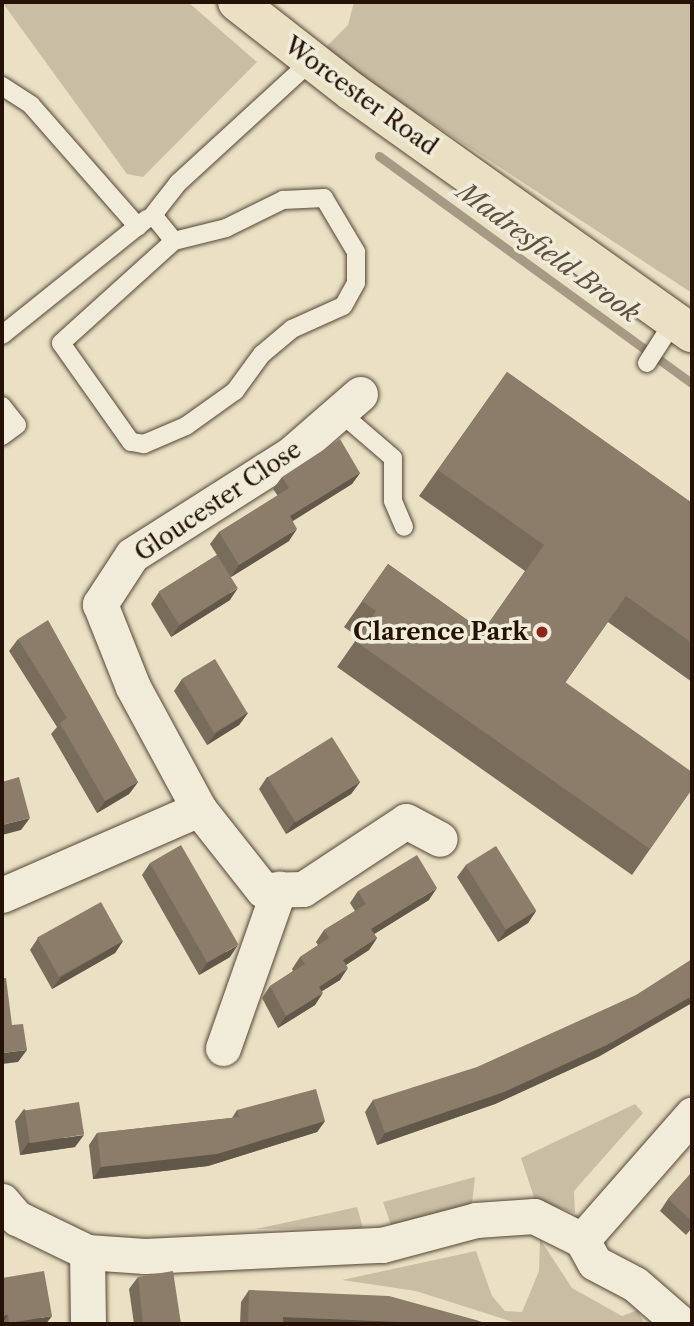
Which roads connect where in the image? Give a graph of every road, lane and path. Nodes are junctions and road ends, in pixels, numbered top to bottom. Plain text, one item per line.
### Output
1 (237, 2) edge
2 (311, 61) junction
3 (2, 86) edge
4 (153, 215) junction
5 (138, 227) junction
6 (174, 241) junction
7 (677, 331) edge
8 (2, 335) edge
9 (647, 363) dead end
10 (351, 404) joint
11 (2, 406) edge
12 (2, 436) edge
13 (404, 527) dead end
14 (199, 809) junction
15 (440, 839) dead end
16 (279, 889) junction
17 (2, 895) edge
18 (223, 1048) dead end
19 (692, 1115) edge
20 (2, 1201) edge
21 (582, 1240) junction
22 (87, 1252) junction
23 (88, 1324) edge
24 (681, 1324) edge

1 - 2 highway, Worcester Road
2 - 4 lane
2 - 7 highway, Worcester Road
3 - 5 lane
4 - 5 lane
4 - 6 lane
5 - 8 lane
6 - 6 lane
7 - 9 lane
10 - 13 lane
10 - 14 street, Gloucester Close
11 - 12 lane
14 - 16 street, Gloucester Close
14 - 17 street
15 - 16 street
16 - 18 street
19 - 21 street
20 - 22 street
21 - 22 street
21 - 24 street
22 - 23 street

